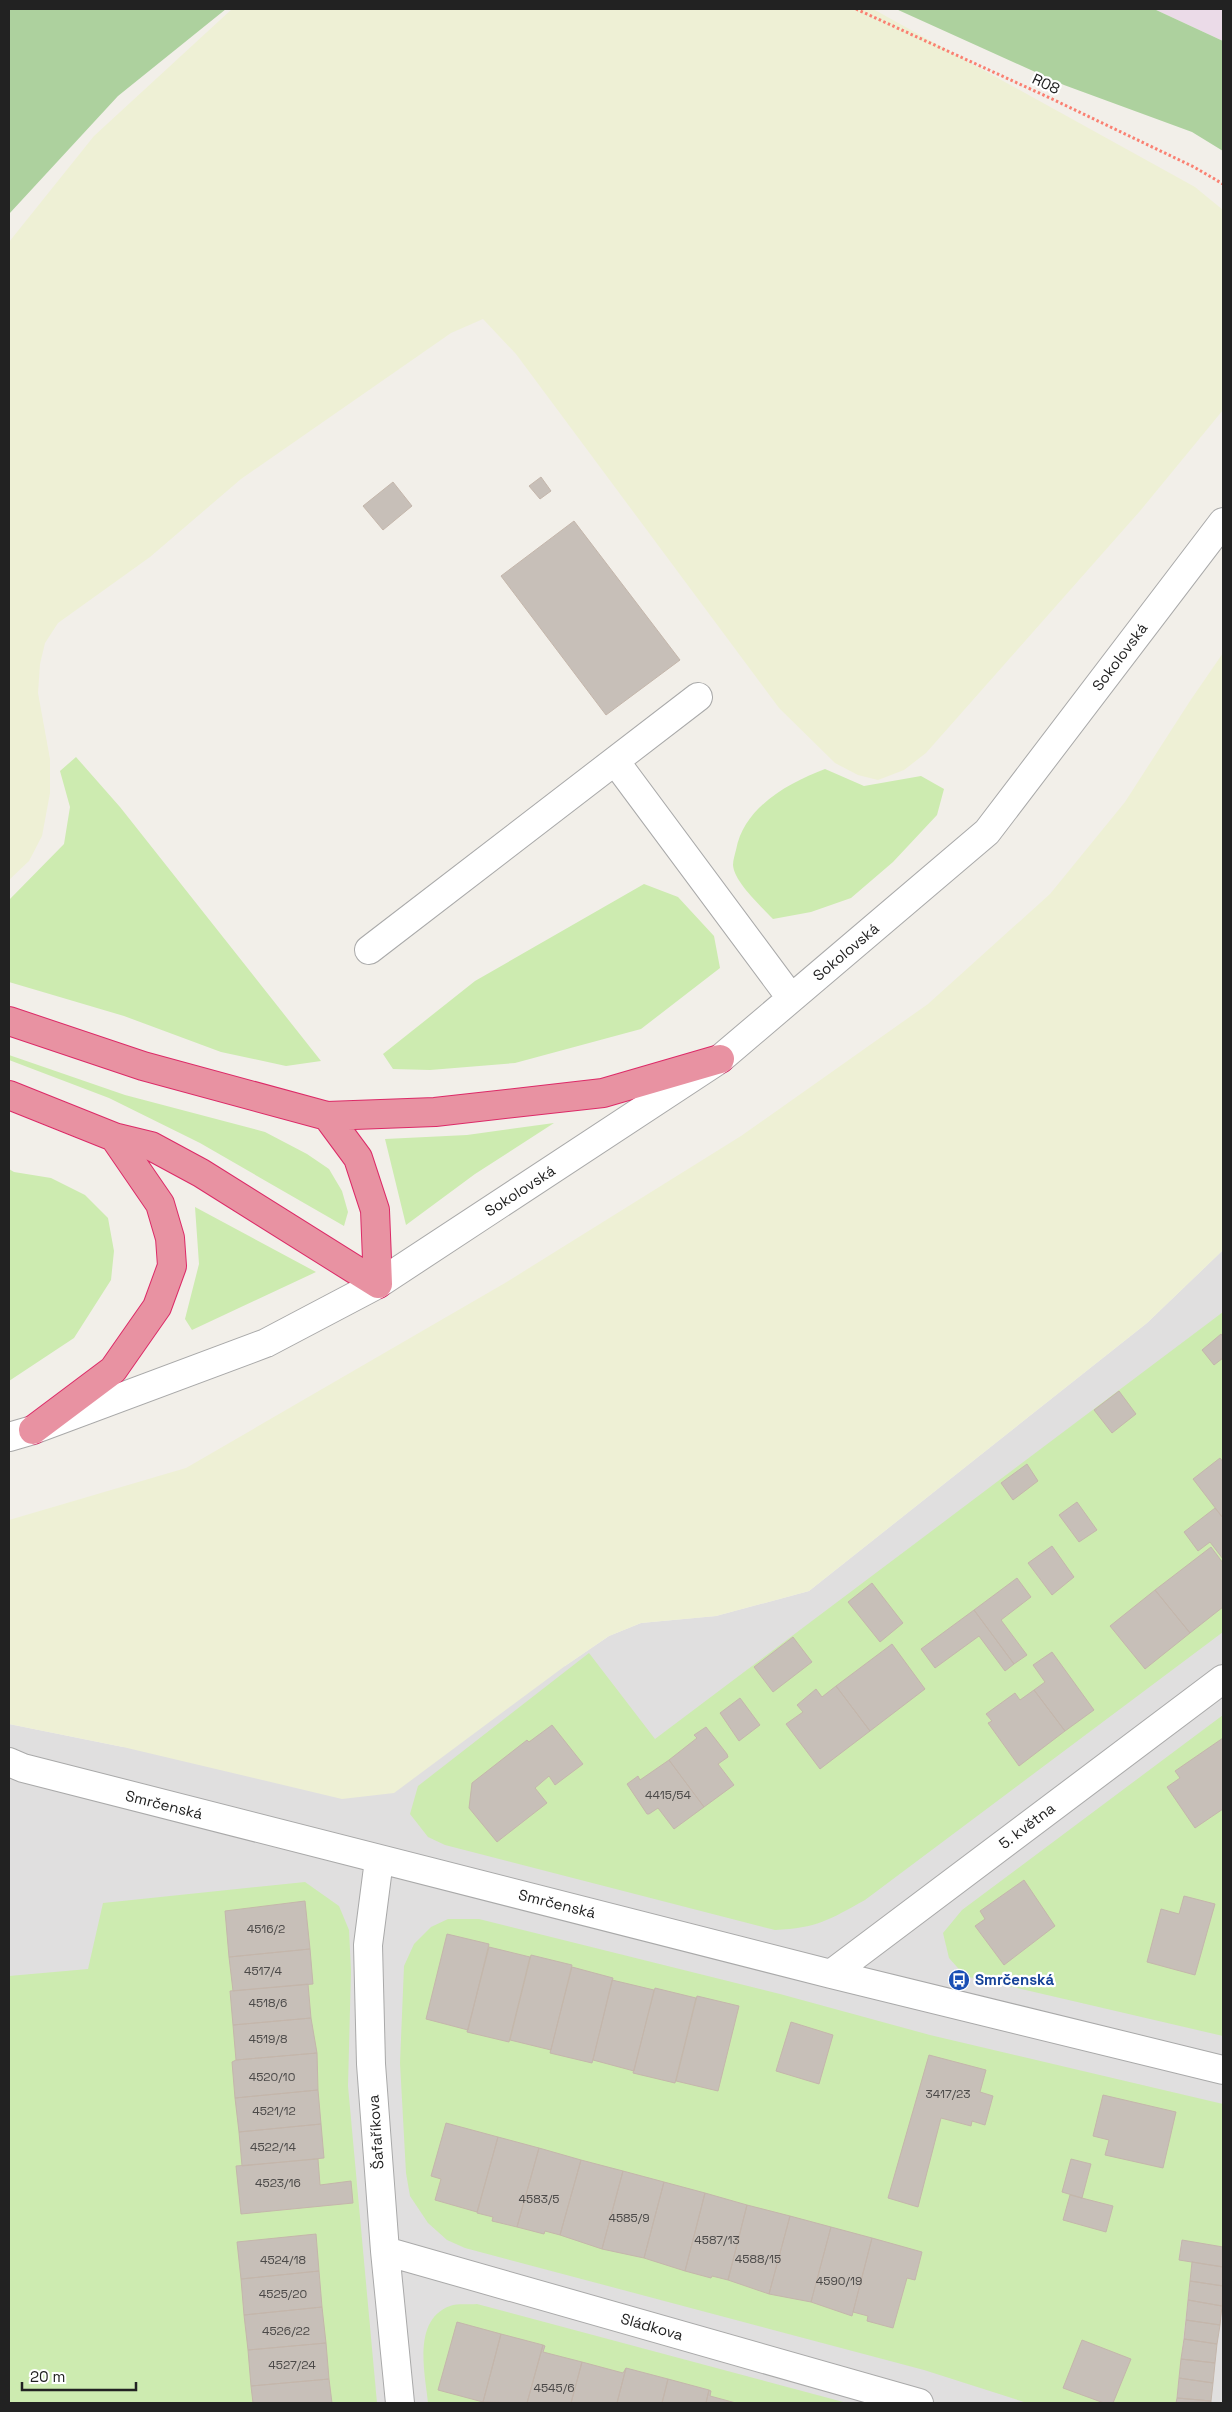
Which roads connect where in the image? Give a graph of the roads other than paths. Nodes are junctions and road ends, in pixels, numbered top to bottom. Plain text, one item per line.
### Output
1 (1223, 522) edge
2 (698, 697) dead end
3 (615, 761) junction
4 (369, 950) dead end
5 (791, 998) junction
6 (9, 1021) edge
7 (720, 1059) junction
8 (9, 1095) edge
9 (327, 1116) junction
10 (114, 1137) junction
11 (378, 1284) junction
12 (21, 1434) edge
13 (1223, 1679) edge
14 (9, 1762) edge
15 (379, 1860) junction
16 (831, 1974) junction
17 (1223, 2070) edge
18 (384, 2251) junction
19 (400, 2403) edge
20 (919, 2403) edge

1 - 5 street, Sokolovská
2 - 3 street
3 - 4 street
3 - 5 street
5 - 7 street, Sokolovská
6 - 9 highway
7 - 9 highway
7 - 11 street, Sokolovská
8 - 10 highway
9 - 11 highway
10 - 11 highway
10 - 12 highway
11 - 12 street, Sokolovská
13 - 16 street, 5. května
14 - 15 street, Smrčenská
15 - 16 street, Smrčenská
15 - 18 street, Šafaříkova
16 - 17 street, Smrčenská
18 - 19 street, Šafaříkova
18 - 20 street, Sládkova

